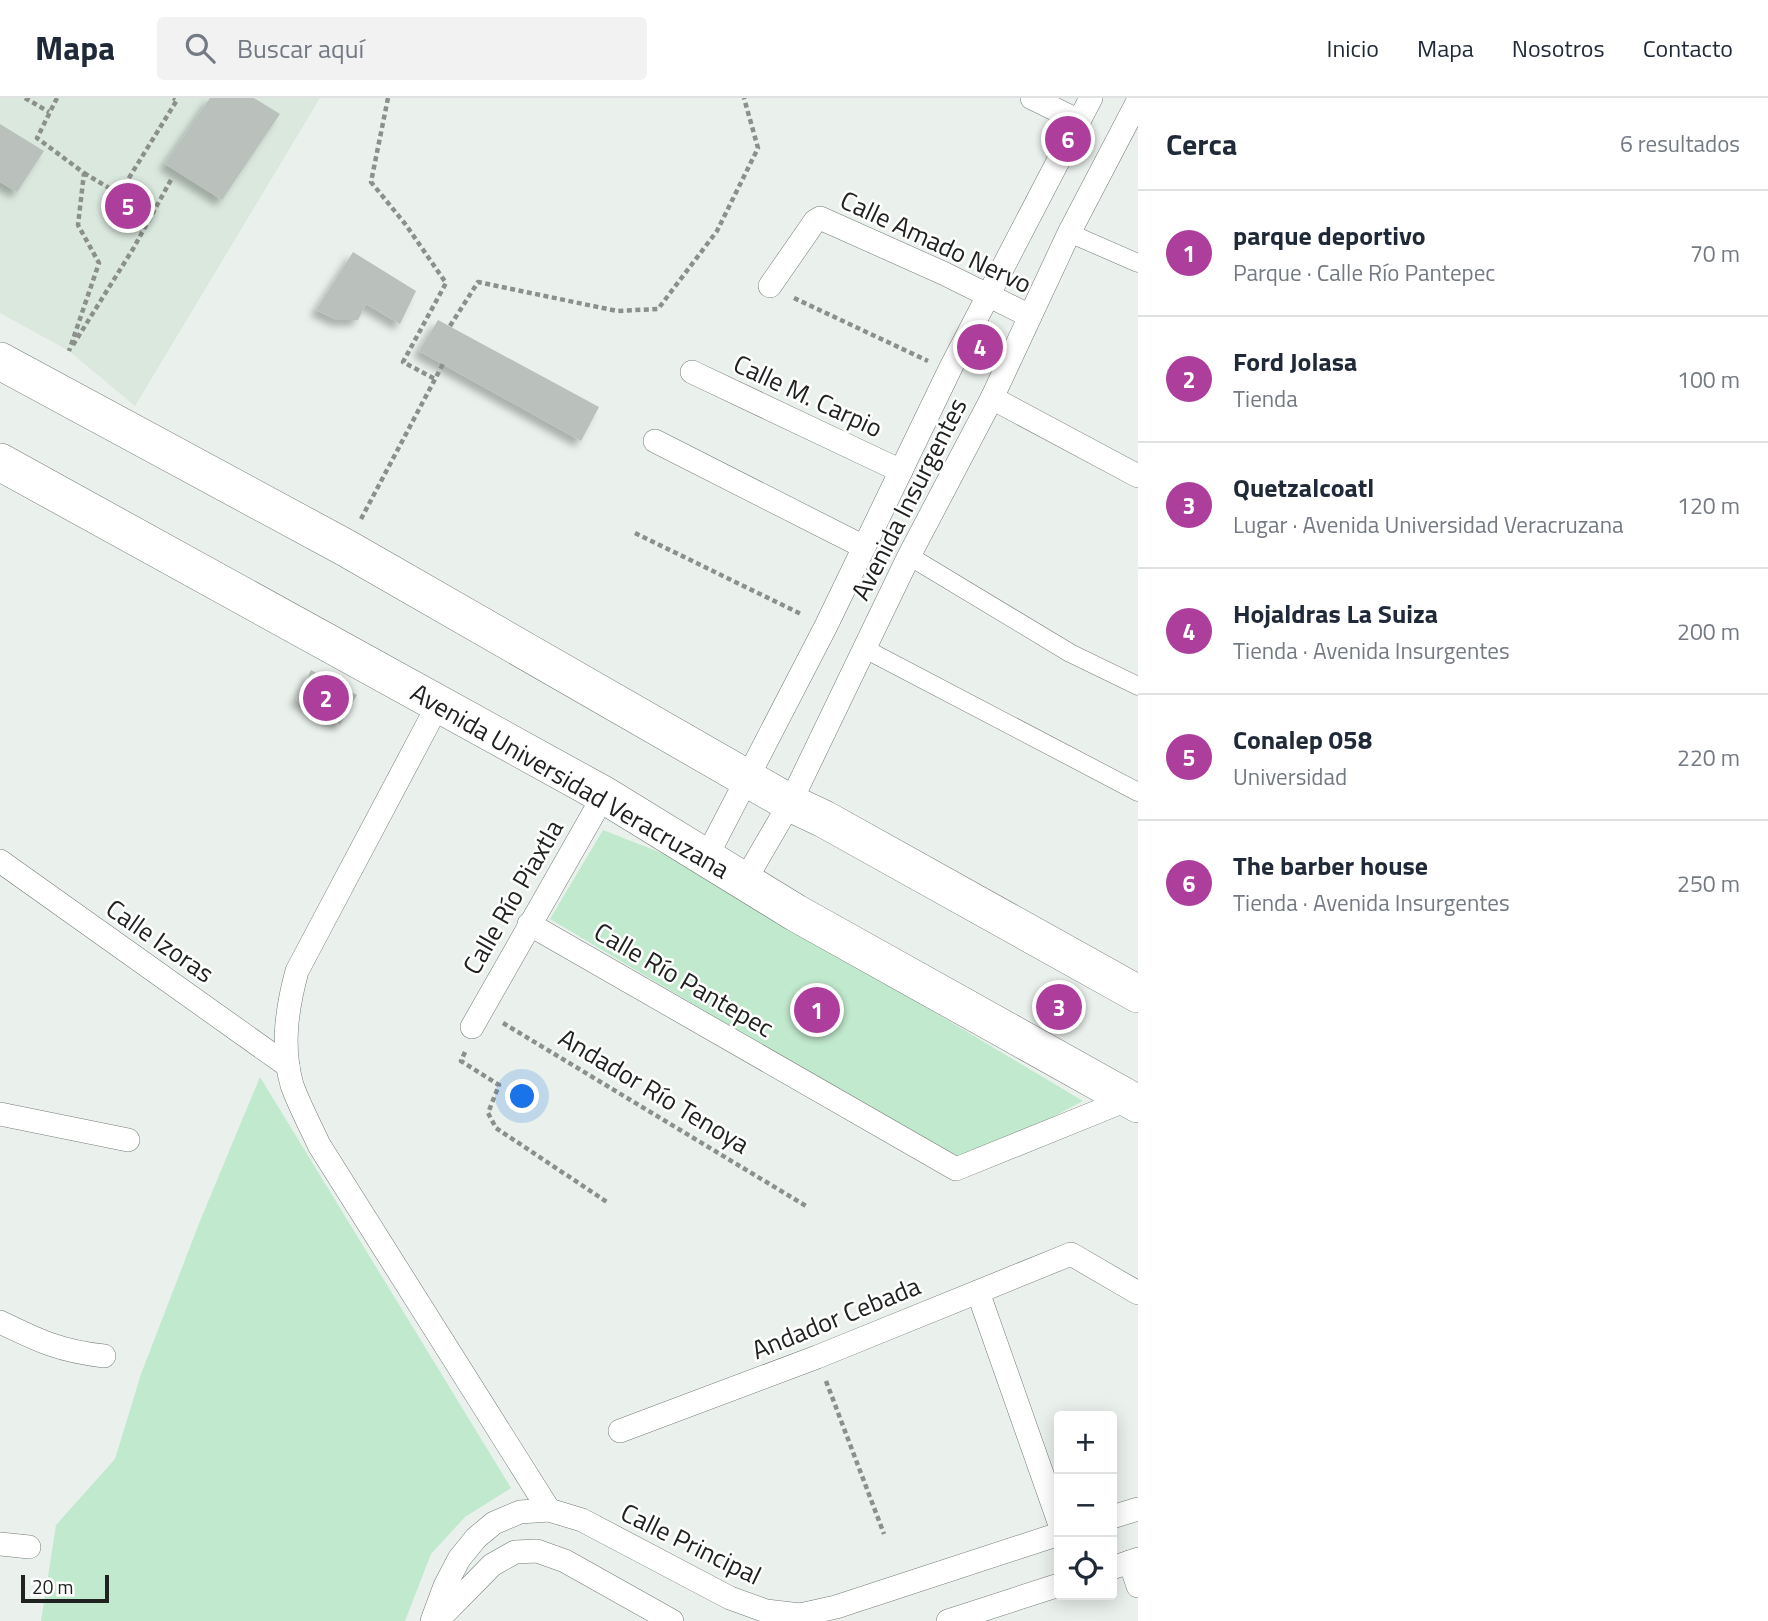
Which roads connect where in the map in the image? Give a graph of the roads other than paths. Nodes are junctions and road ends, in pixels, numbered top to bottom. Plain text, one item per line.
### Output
1 (1032, 98) edge
2 (1091, 98) edge
3 (1138, 101) edge
4 (1079, 121) junction
5 (1069, 233) junction
6 (1138, 263) edge
7 (770, 286) road end
8 (988, 295) junction
9 (1030, 316) junction
10 (0, 361) edge
11 (692, 372) dead end
12 (992, 398) junction
13 (655, 441) dead end
14 (0, 462) edge
15 (901, 471) junction
16 (1138, 476) edge
17 (864, 547) junction
18 (909, 556) junction
19 (865, 649) junction
20 (1138, 686) edge
21 (439, 703) junction
22 (748, 779) junction
23 (1138, 792) edge
24 (604, 794) junction
25 (790, 803) junction
26 (706, 858) junction
27 (0, 861) edge
28 (744, 882) junction
29 (530, 924) junction
30 (1138, 994) edge
31 (477, 1019) road end
32 (288, 1066) junction
33 (1134, 1102) edge
34 (0, 1114) edge
35 (128, 1140) dead end
36 (978, 1292) junction
37 (1138, 1293) edge
38 (0, 1322) edge
39 (104, 1356) dead end
40 (620, 1431) dead end
41 (1054, 1508) edge
42 (1138, 1509) edge
43 (549, 1510) junction
44 (1117, 1515) edge
45 (1054, 1536) edge
46 (0, 1544) edge
47 (29, 1547) dead end
48 (1127, 1563) edge
49 (1138, 1586) edge
50 (1054, 1587) edge
51 (434, 1621) edge
52 (672, 1621) edge
53 (948, 1621) edge

1 - 4 street
2 - 4 street, Avenida Insurgentes
3 - 5 street, Avenida Insurgentes
4 - 8 street, Avenida Insurgentes
5 - 6 street
5 - 9 street, Avenida Insurgentes
7 - 8 street, Calle Amado Nervo
8 - 9 street, Calle Amado Nervo
8 - 15 street, Avenida Insurgentes
9 - 12 street, Avenida Insurgentes
10 - 22 main road
11 - 15 street, Calle M. Carpio
12 - 16 street
12 - 18 street, Avenida Insurgentes
13 - 17 street
14 - 21 main road, Avenida Universidad Veracruzana
15 - 17 street, Avenida Insurgentes
17 - 22 street, Avenida Insurgentes
18 - 19 street, Avenida Insurgentes
18 - 20 street
19 - 23 street
19 - 25 street, Avenida Insurgentes
21 - 24 main road, Avenida Universidad Veracruzana
21 - 32 street
22 - 25 main road
22 - 26 street, Avenida Insurgentes
24 - 26 main road, Avenida Universidad Veracruzana
24 - 29 street, Calle Río Piaxtla
25 - 28 street, Avenida Insurgentes
25 - 30 main road
26 - 28 main road, Avenida Universidad Veracruzana
27 - 32 street, Calle Izoras
28 - 33 main road, Avenida Universidad Veracruzana
29 - 31 street, Calle Río Piaxtla
29 - 33 street, Calle Río Pantepec
32 - 43 street
34 - 35 street
36 - 37 street, Andador Cebada
36 - 40 street, Andador Cebada
36 - 41 street
38 - 39 street
42 - 44 street
43 - 45 street, Calle Principal
43 - 51 street, Calle Principal
46 - 47 street
48 - 49 street
50 - 53 street
51 - 52 street, Calle Principal

